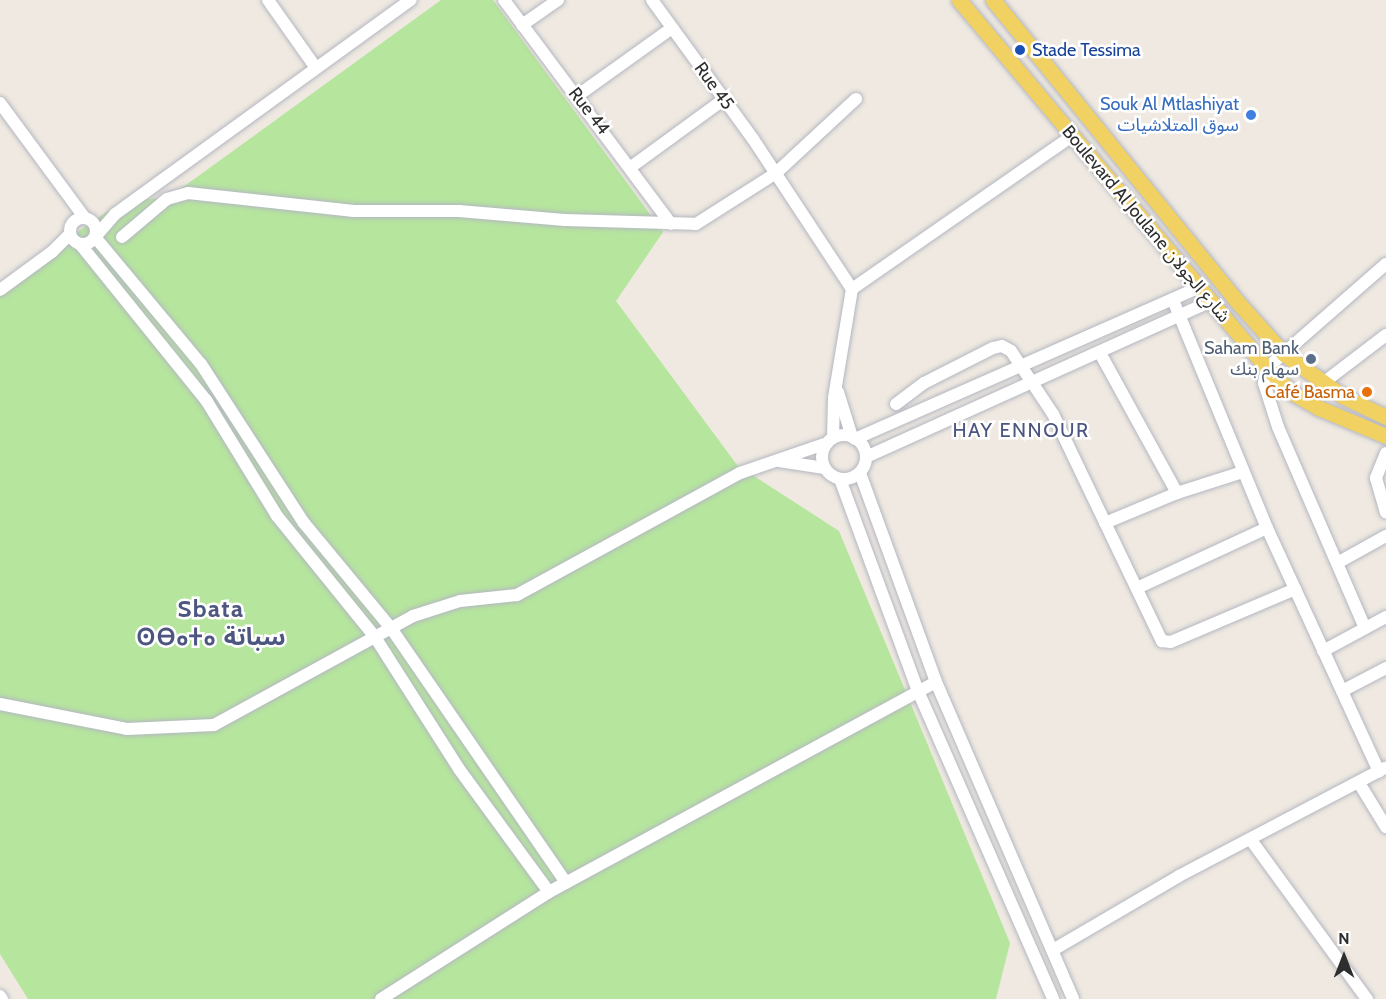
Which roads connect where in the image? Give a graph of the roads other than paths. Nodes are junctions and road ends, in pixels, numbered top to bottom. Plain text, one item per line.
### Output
1 (268, 0) edge
2 (411, 0) edge
3 (504, 0) edge
4 (558, 0) edge
5 (652, 0) edge
6 (959, 0) edge
7 (993, 0) edge
8 (522, 25) junction
9 (672, 28) junction
10 (315, 68) junction
11 (577, 96) junction
12 (856, 99) dead end
13 (723, 100) junction
14 (0, 104) edge
15 (1071, 137) junction
16 (630, 167) junction
17 (776, 172) junction
18 (66, 198) junction
19 (115, 214) junction
20 (88, 219) junction
21 (671, 224) junction
22 (96, 236) junction
23 (75, 237) junction
24 (122, 237) dead end
25 (1386, 264) edge
26 (1198, 288) junction
27 (852, 289) junction
28 (0, 290) edge
29 (1173, 300) junction
30 (1211, 301) junction
31 (1180, 315) junction
32 (1386, 334) edge
33 (1100, 354) junction
34 (1284, 354) junction
35 (1024, 366) junction
36 (1267, 368) junction
37 (1036, 383) junction
38 (1323, 383) junction
39 (837, 385) junction
40 (896, 404) dead end
41 (1386, 417) edge
42 (1386, 436) edge
43 (854, 438) junction
44 (830, 441) junction
45 (1386, 453) edge
46 (866, 458) junction
47 (775, 461) junction
48 (824, 468) junction
49 (1244, 472) junction
50 (860, 473) junction
51 (840, 479) junction
52 (1177, 493) junction
53 (1386, 513) edge
54 (1105, 523) junction
55 (1267, 528) junction
56 (1386, 537) edge
57 (1339, 561) junction
58 (1137, 588) junction
59 (1295, 589) junction
60 (1386, 617) edge
61 (391, 628) junction
62 (1365, 628) junction
63 (375, 637) junction
64 (1323, 651) junction
65 (1386, 668) edge
66 (936, 682) junction
67 (918, 691) junction
68 (1342, 691) junction
69 (0, 704) edge
70 (1383, 769) edge
71 (1359, 783) junction
72 (1386, 827) edge
73 (1251, 840) junction
74 (566, 883) junction
75 (549, 892) junction
76 (1053, 950) junction
77 (1362, 998) edge
78 (381, 999) edge
79 (1053, 999) edge
80 (1073, 999) edge

1 - 10 street
2 - 10 street
3 - 8 street, Rue 44
4 - 8 street
5 - 9 street, Rue 45
6 - 15 main road, Boulevard Al Joulane شارع الجولان
7 - 34 main road, Boulevard Al Joulane شارع الجولان
8 - 11 street, Rue 44
9 - 11 street
9 - 13 street, Rue 45
10 - 19 street
11 - 16 street, Rue 44
12 - 17 street
13 - 16 street
13 - 17 street, Rue 45
14 - 18 street
15 - 26 main road, Boulevard Al Joulane شارع الجولان
15 - 27 street
16 - 21 street, Rue 44
17 - 21 street
17 - 27 street, Rue 45
18 - 20 street
18 - 23 street
19 - 20 street
19 - 22 street
20 - 22 street
20 - 23 street
21 - 24 street
22 - 23 street
22 - 61 street
23 - 28 street
23 - 63 street
25 - 34 street
26 - 29 street
26 - 30 main road, Boulevard Al Joulane شارع الجولان
27 - 39 street
29 - 31 street
29 - 35 street
30 - 31 street
30 - 36 main road, Boulevard Al Joulane شارع الجولان
31 - 33 street
31 - 49 street
32 - 38 street
33 - 37 street
33 - 52 street
34 - 36 street
34 - 38 main road, Boulevard Al Joulane شارع الجولان
35 - 37 street
35 - 40 street
35 - 43 street
36 - 42 main road, Boulevard Al Joulane شارع الجولان
36 - 57 street
37 - 46 street
37 - 54 street
38 - 41 main road, Boulevard Al Joulane شارع الجولان
39 - 43 street
39 - 44 street
43 - 44 street
43 - 46 street
44 - 47 street
44 - 48 street
45 - 53 street
46 - 50 street
47 - 48 street
47 - 61 street
48 - 51 street
49 - 52 street
49 - 55 street
50 - 51 street
50 - 66 street
51 - 67 street
52 - 54 street
54 - 58 street
55 - 58 street
55 - 59 street
56 - 57 street
57 - 62 street
58 - 59 street
59 - 64 street
60 - 62 street
61 - 63 street
61 - 74 street
62 - 64 street
63 - 69 street
63 - 75 street
64 - 68 street
65 - 68 street
66 - 67 street
66 - 76 street
67 - 74 street
67 - 79 street
68 - 70 street
70 - 71 street
71 - 72 street
71 - 73 street
73 - 76 street
73 - 77 street
74 - 75 street
75 - 78 street
76 - 80 street

